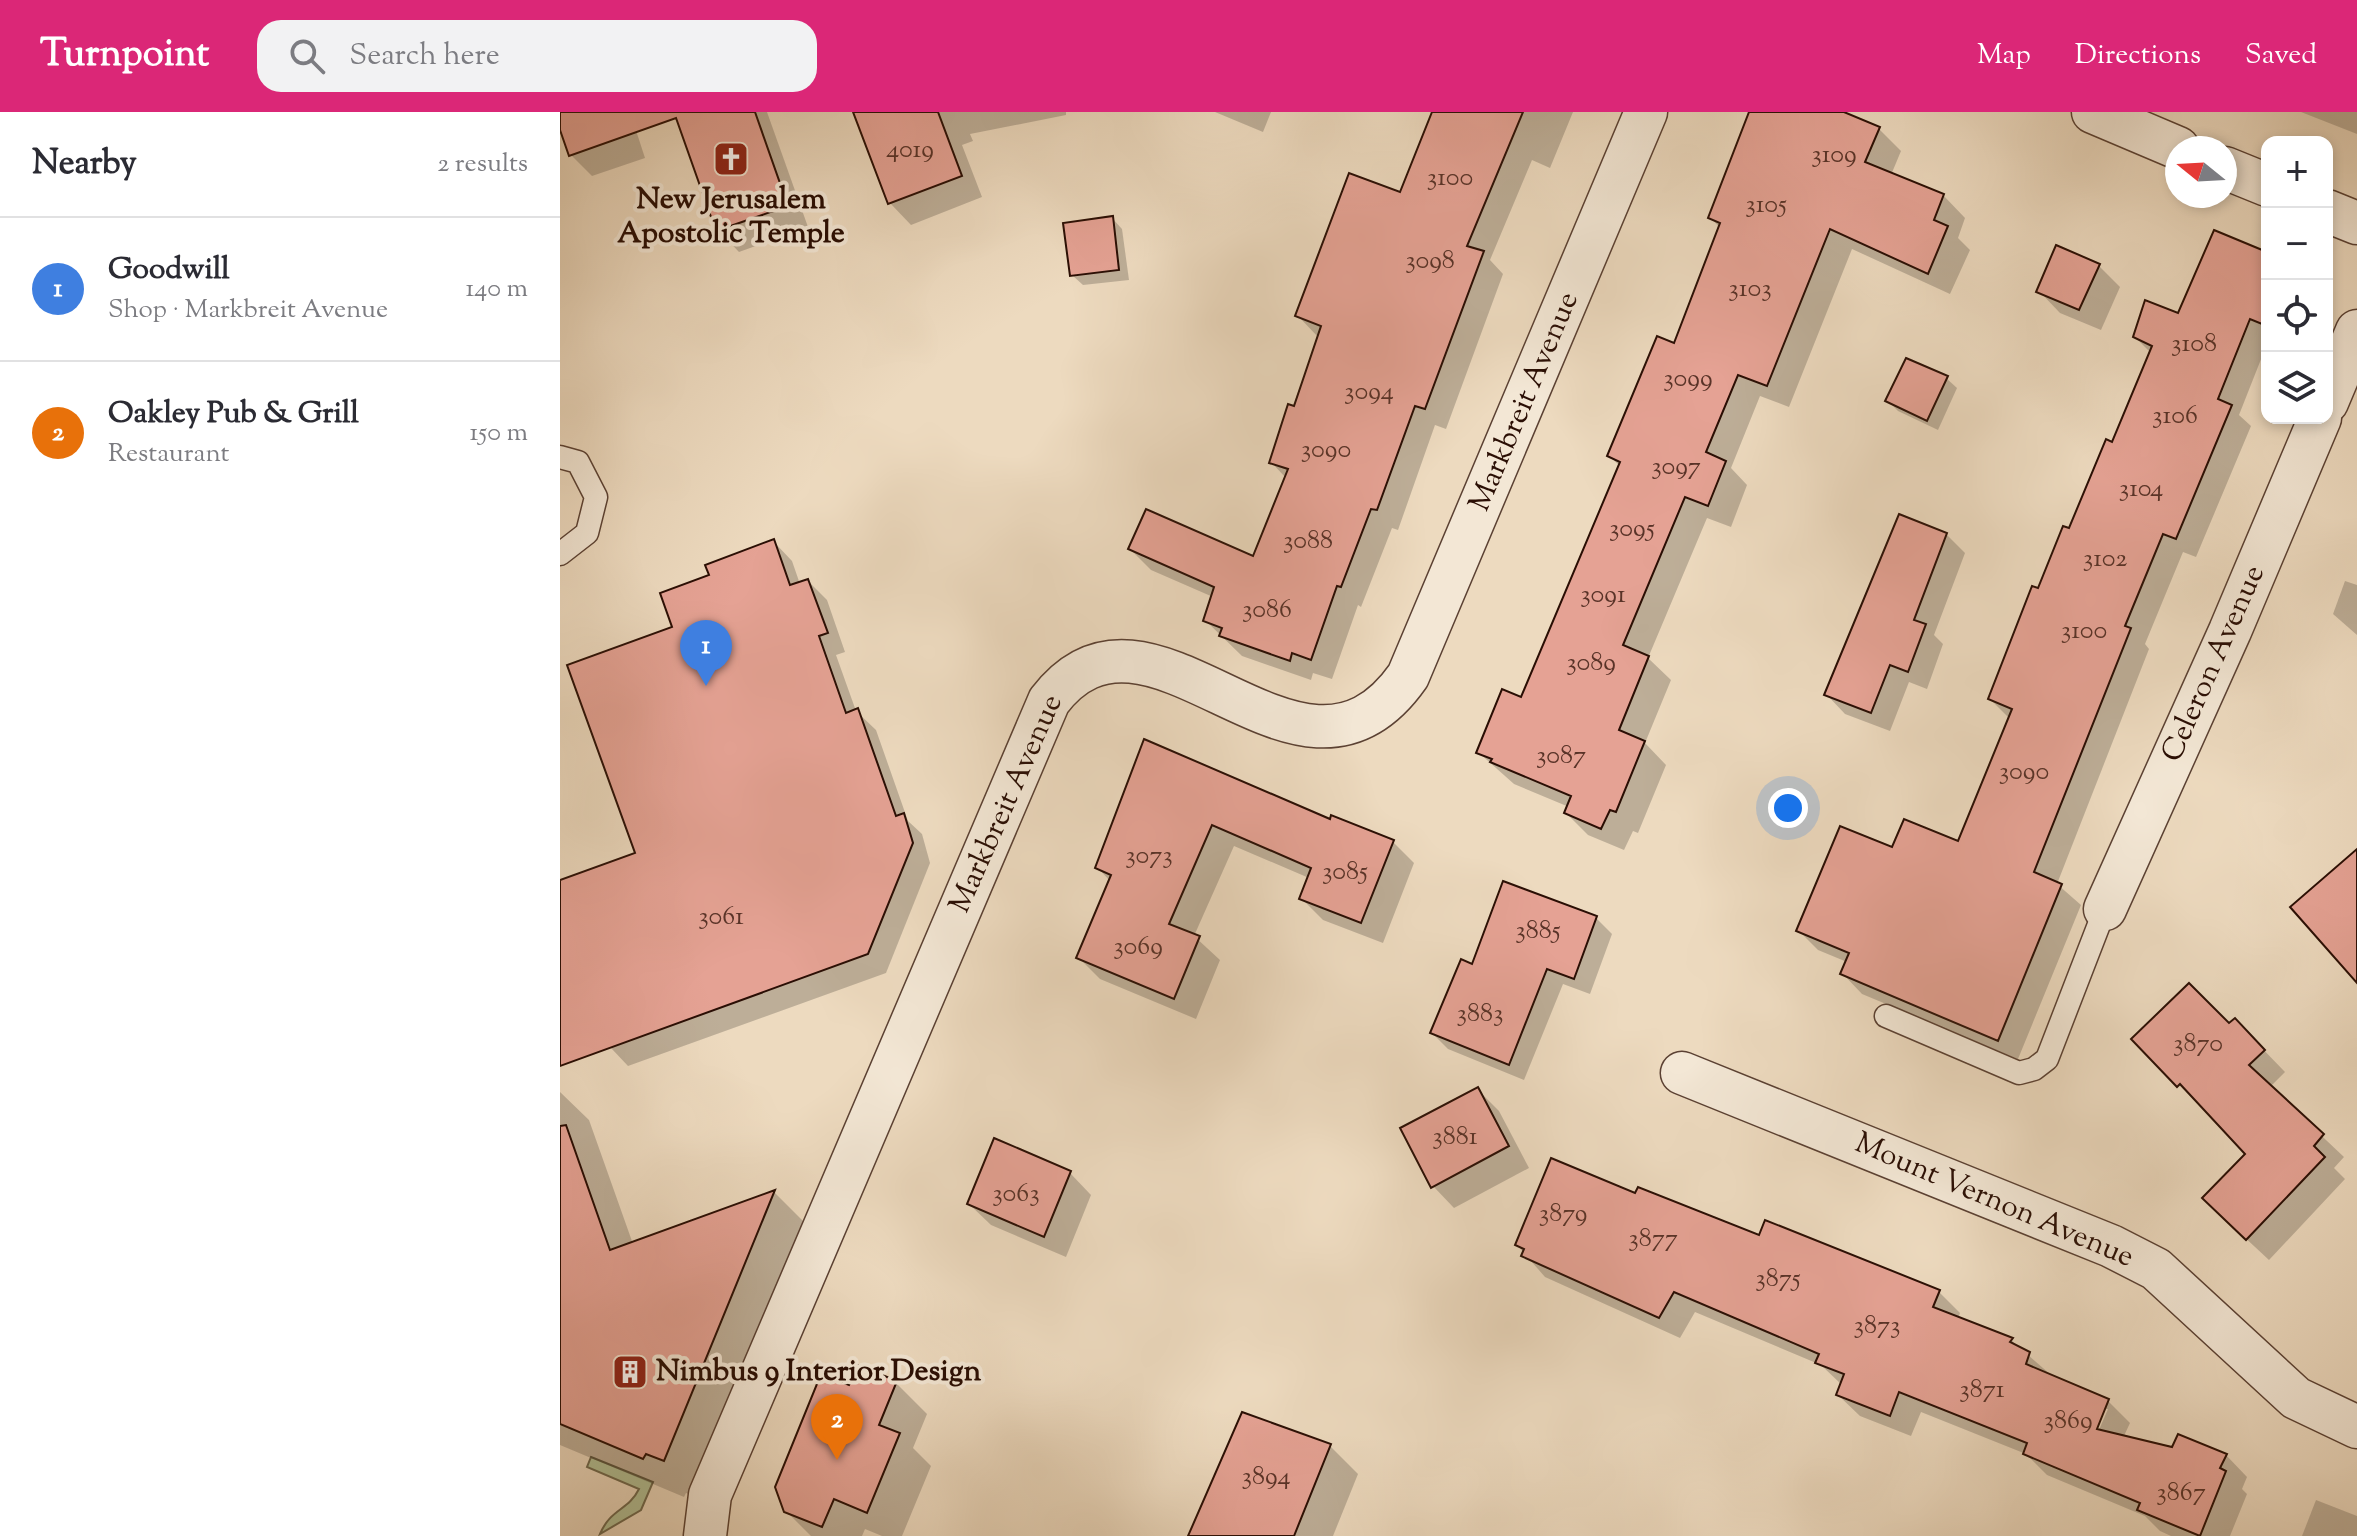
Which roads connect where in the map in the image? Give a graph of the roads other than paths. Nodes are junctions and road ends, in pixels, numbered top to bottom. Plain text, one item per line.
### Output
1 (1646, 112) edge
2 (2093, 112) edge
3 (2165, 142) edge
4 (2237, 173) edge
5 (2261, 183) edge
6 (2333, 213) edge
7 (2357, 223) edge
8 (2357, 331) edge
9 (2333, 388) edge
10 (2317, 424) edge
11 (560, 457) edge
12 (560, 554) edge
13 (2105, 909) joint
14 (1886, 1016) dead end
15 (1682, 1073) dead end
16 (2357, 1427) edge
17 (705, 1536) edge

1 - 17 street, Markbreit Avenue
2 - 3 street
4 - 5 street
6 - 7 street
8 - 9 street
10 - 13 street, Celeron Avenue
11 - 12 lane
13 - 14 lane
15 - 16 street, Mount Vernon Avenue

